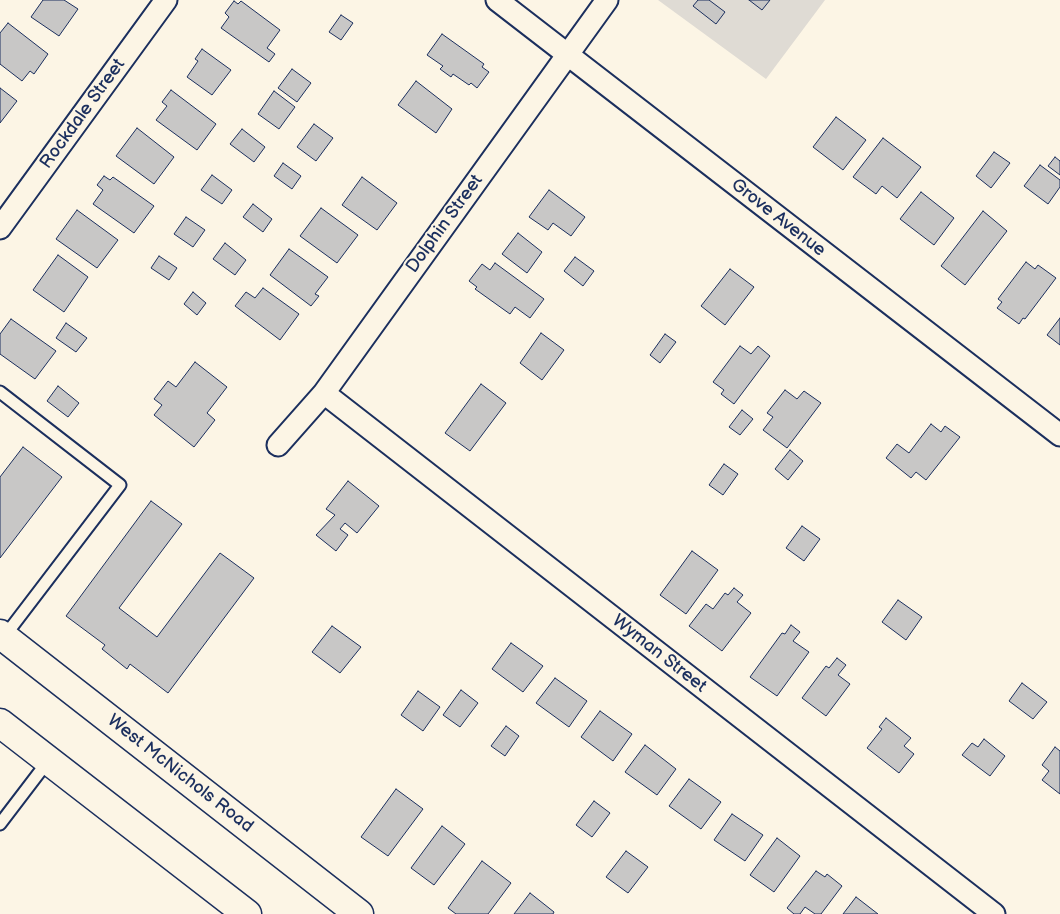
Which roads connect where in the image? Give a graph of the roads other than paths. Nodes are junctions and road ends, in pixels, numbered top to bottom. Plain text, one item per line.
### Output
1 (166, 0) edge
2 (497, 0) edge
3 (607, 0) edge
4 (568, 54) junction
5 (0, 228) edge
6 (0, 392) edge
7 (324, 393) junction
8 (1060, 435) edge
9 (278, 444) dead end
10 (2, 636) edge
11 (0, 723) edge
12 (48, 761) junction
13 (0, 824) edge
14 (247, 914) edge
15 (359, 914) edge
16 (994, 914) edge

1 - 5 street, Rockdale Street
2 - 4 street, Grove Avenue
3 - 4 street, Dolphin Street
4 - 7 street, Dolphin Street
4 - 8 street, Grove Avenue
6 - 10 lane
7 - 9 street, Dolphin Street
7 - 16 street, Wyman Street
10 - 15 main road, West McNichols Road
11 - 12 main road
12 - 13 lane
12 - 14 main road

